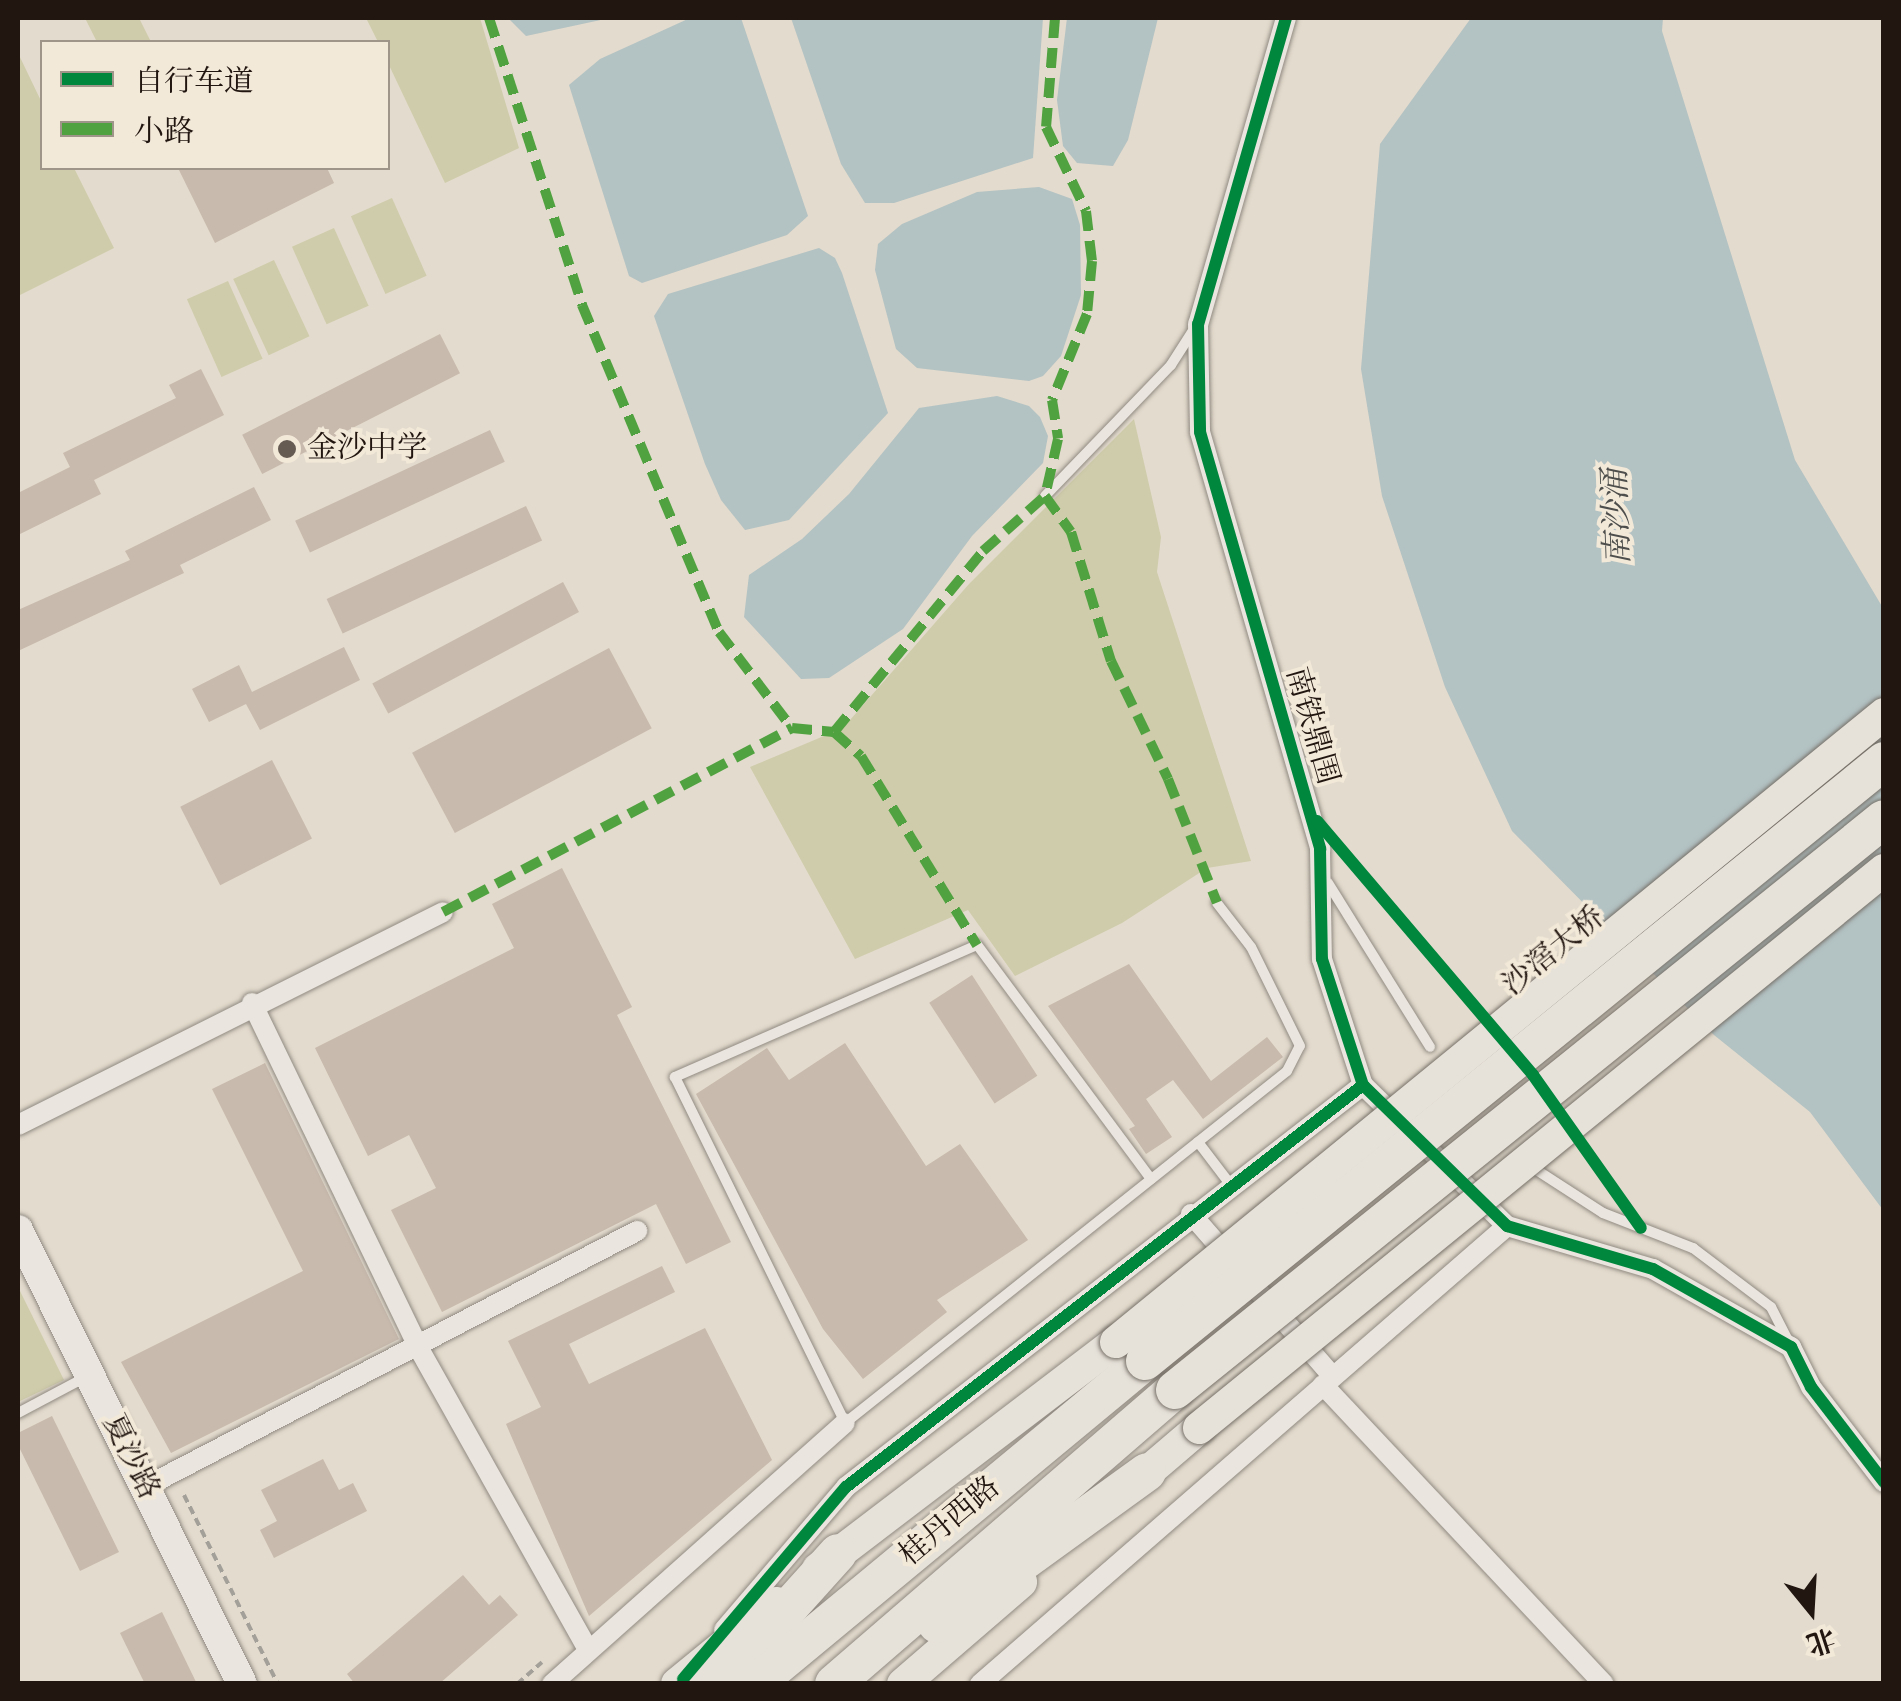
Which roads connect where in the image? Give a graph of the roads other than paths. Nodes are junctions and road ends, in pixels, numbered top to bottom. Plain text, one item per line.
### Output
1 (1286, 18) edge
2 (1198, 324) junction
3 (1045, 496) dead end
4 (1884, 714) edge
5 (1884, 761) edge
6 (1884, 819) edge
7 (1320, 849) junction
8 (1884, 870) edge
9 (1217, 904) dead end
10 (442, 912) dead end
11 (252, 1003) junction
12 (1430, 1047) dead end
13 (1364, 1086) junction
14 (18, 1125) edge
15 (1198, 1142) junction
16 (1534, 1169) dead end
17 (1151, 1180) junction
18 (1230, 1184) junction
19 (1190, 1214) junction
20 (1506, 1226) junction
21 (18, 1230) edge
22 (637, 1230) dead end
23 (417, 1345) junction
24 (1791, 1347) junction
25 (1131, 1351) junction
26 (90, 1376) junction
27 (1328, 1381) junction
28 (18, 1413) edge
29 (844, 1423) junction
30 (1147, 1472) junction
31 (1884, 1482) edge
32 (145, 1486) junction
33 (838, 1553) joint
34 (588, 1650) junction
35 (693, 1682) edge
36 (242, 1684) edge
37 (552, 1684) edge
38 (755, 1684) edge
39 (834, 1684) edge
40 (854, 1684) edge
41 (904, 1684) edge
42 (980, 1684) edge
43 (1604, 1684) edge

1 - 2 street, 南铁鼎围
2 - 3 lane
2 - 7 street, 南铁鼎围
4 - 25 main road, 沙滘大桥, bridge
5 - 25 highway, 沙滘大桥, bridge
6 - 39 highway, 桂丹西路, bridge
7 - 12 lane
7 - 13 street, 南铁鼎围
8 - 30 main road, bridge
9 - 15 lane
10 - 11 street
11 - 14 street
11 - 23 street
13 - 18 street
13 - 20 street, 南铁鼎围
15 - 17 lane
15 - 18 lane
16 - 24 lane
17 - 29 lane
17 - 29 lane
18 - 19 street
19 - 27 street
19 - 35 street
20 - 24 street, 南铁鼎围
20 - 27 street
21 - 26 street, 夏沙路
22 - 23 street
23 - 32 street
23 - 34 street
24 - 31 street
25 - 33 main road
25 - 38 highway, 桂丹西路
26 - 28 lane
26 - 32 street, 夏沙路
27 - 42 street
27 - 43 street
29 - 34 street
30 - 40 highway
30 - 41 main road
32 - 36 street, 夏沙路
33 - 35 highway
34 - 37 street

